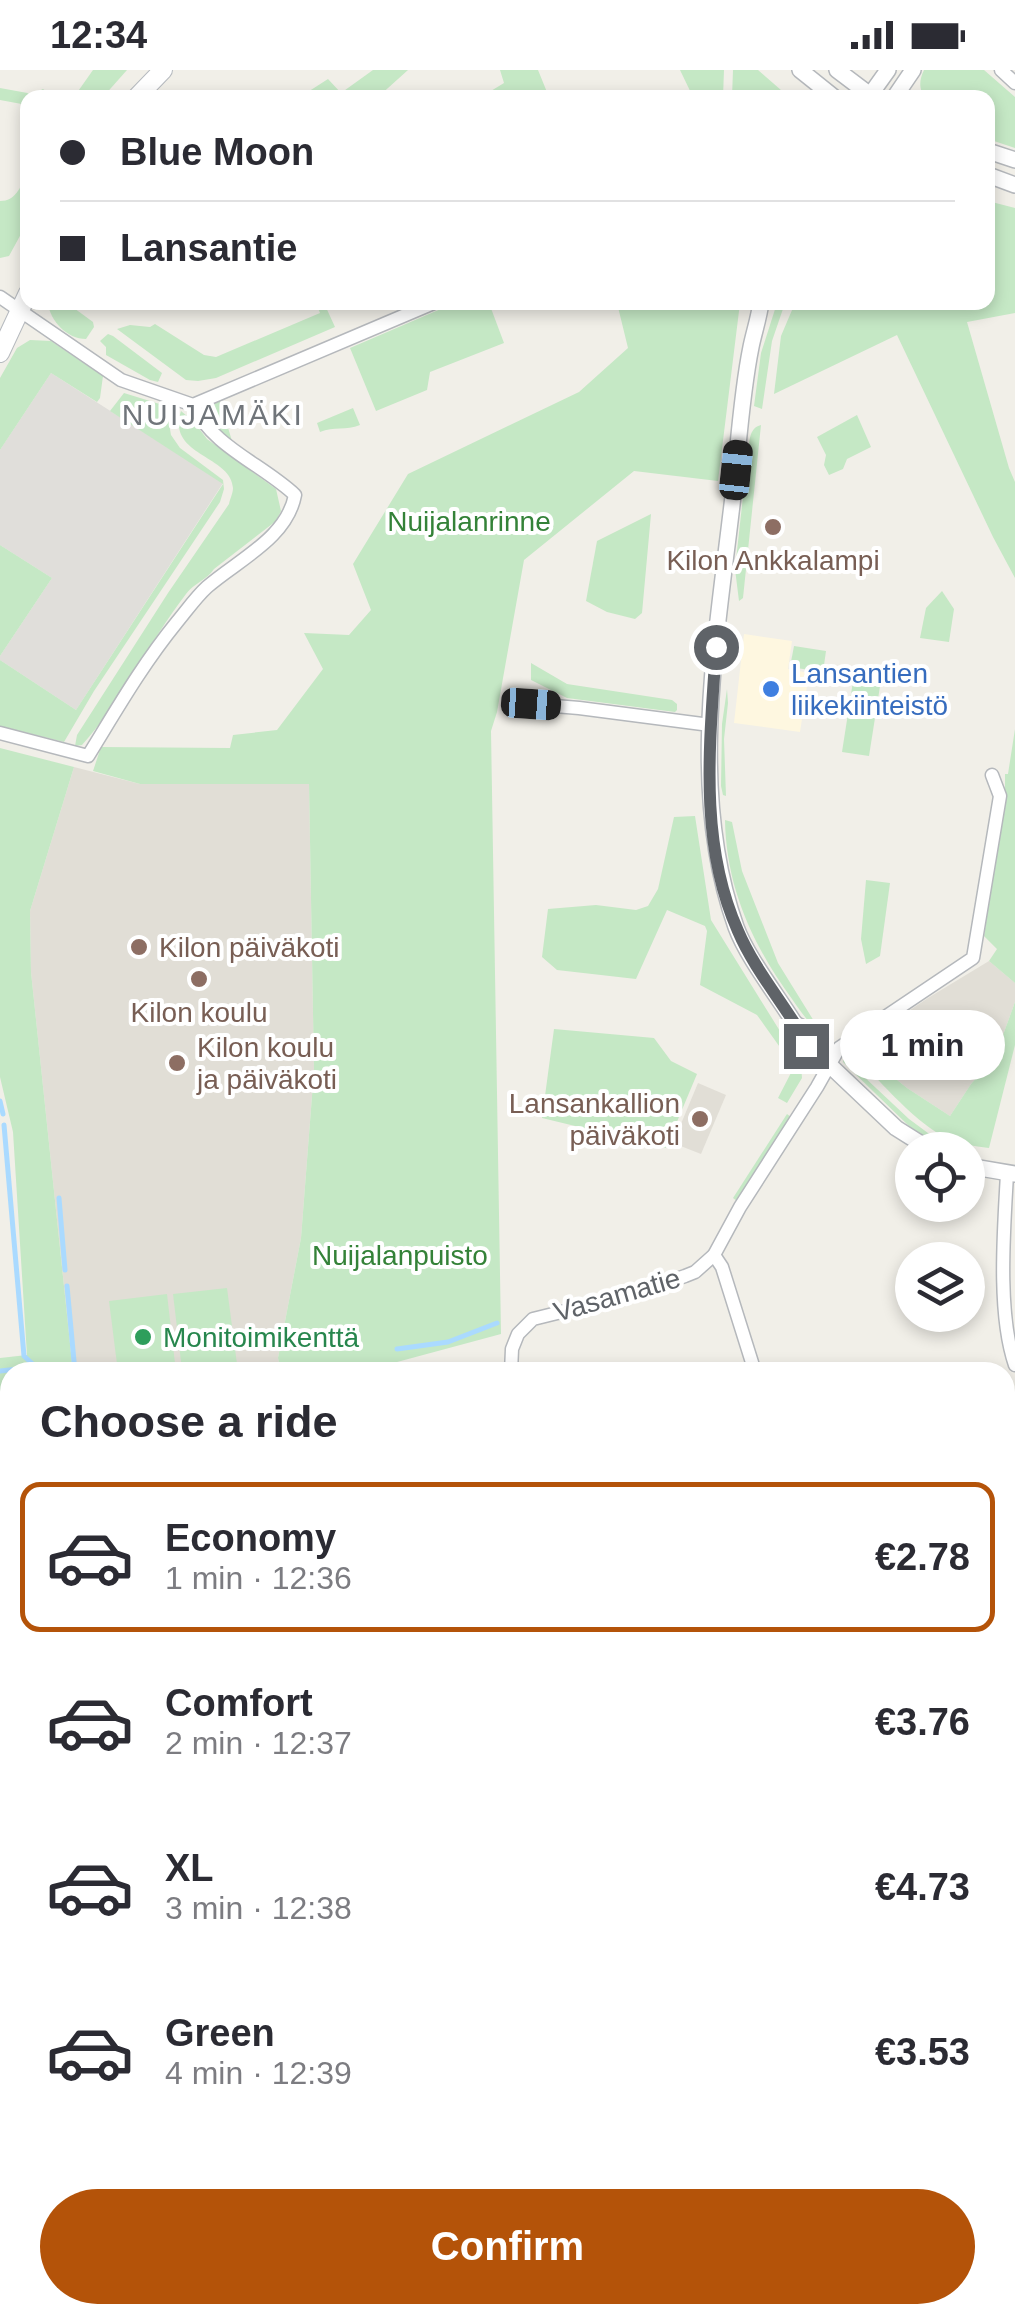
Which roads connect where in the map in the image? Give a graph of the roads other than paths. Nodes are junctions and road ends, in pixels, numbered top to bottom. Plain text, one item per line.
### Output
1 (163, 70) edge
2 (800, 70) edge
3 (836, 70) edge
4 (1001, 70) edge
5 (1015, 83) edge
6 (144, 90) edge
7 (825, 90) edge
8 (862, 90) edge
9 (0, 297) edge
10 (417, 310) edge
11 (762, 310) edge
12 (19, 312) junction
13 (0, 353) edge
14 (193, 405) junction
15 (531, 704) dead end
16 (710, 725) junction
17 (0, 733) edge
18 (992, 775) dead end
19 (828, 1066) junction
20 (902, 1132) edge
21 (985, 1169) edge
22 (1011, 1174) edge
23 (714, 1255) junction
24 (511, 1362) edge
25 (752, 1362) edge
26 (1014, 1362) edge

1 - 6 main road
2 - 7 street
3 - 8 street
4 - 5 street
9 - 12 street
10 - 14 street
11 - 16 street
12 - 13 main road
12 - 14 street
14 - 17 street
15 - 16 street
16 - 19 street
18 - 19 street, Vasamatie
19 - 20 street
19 - 23 street, Vasamatie
21 - 22 street
22 - 26 street
23 - 24 street, Vasamatie
23 - 25 street

